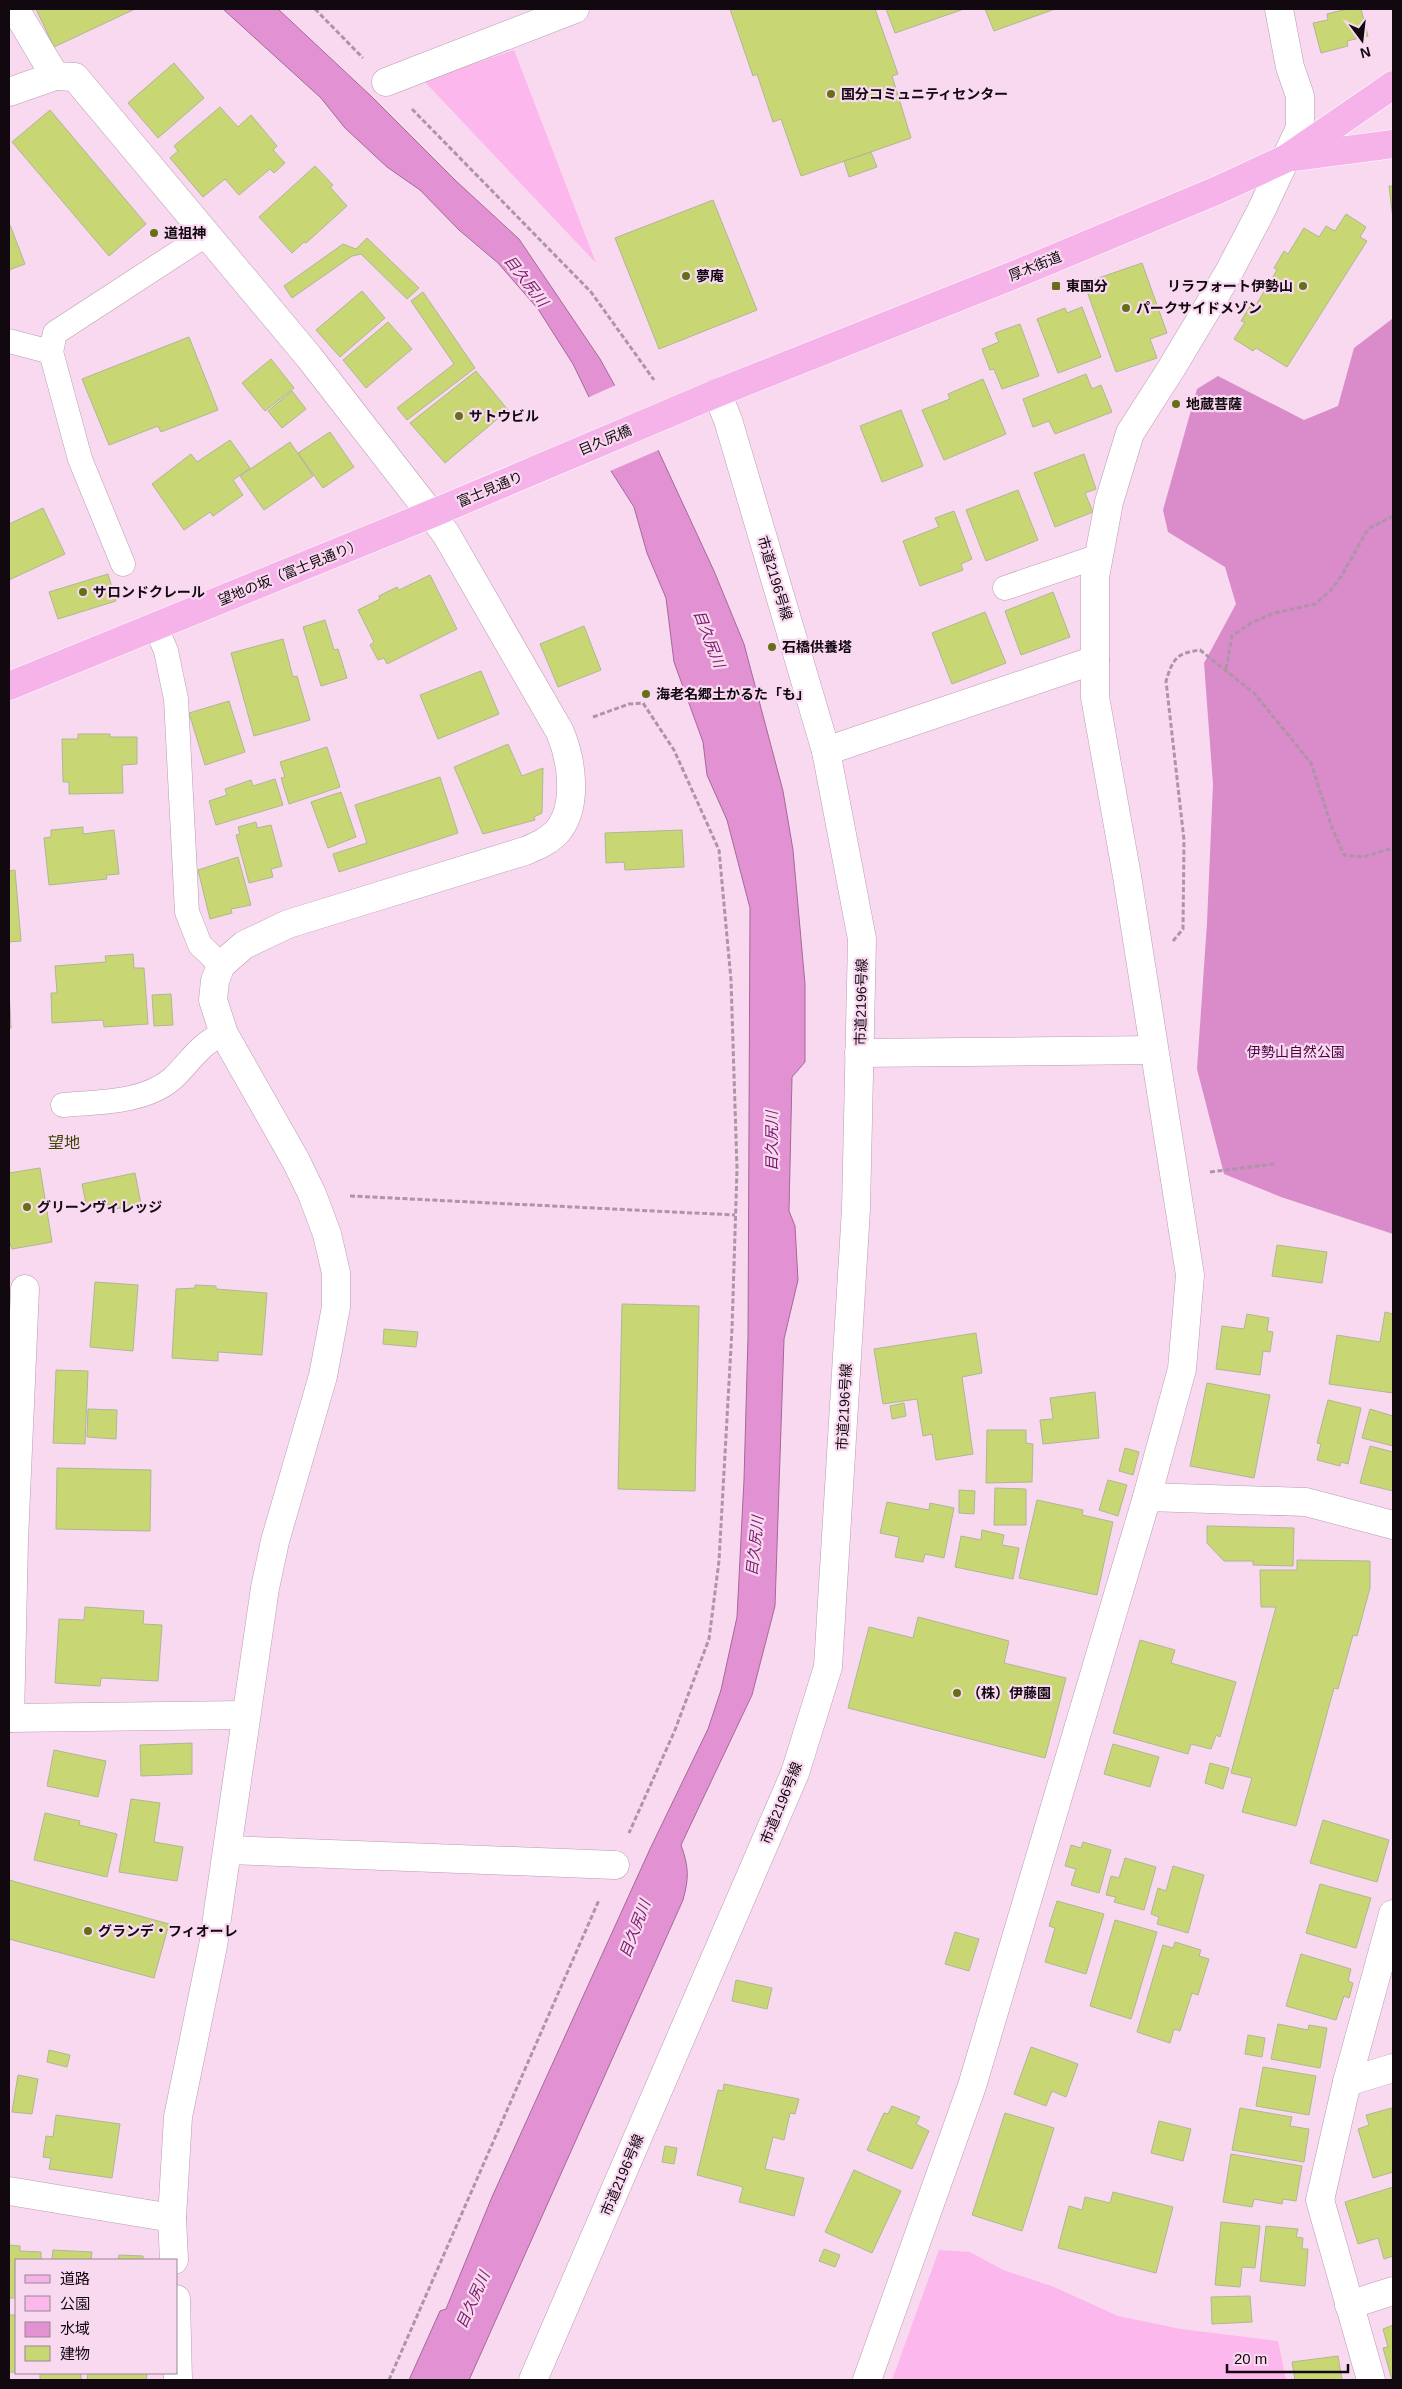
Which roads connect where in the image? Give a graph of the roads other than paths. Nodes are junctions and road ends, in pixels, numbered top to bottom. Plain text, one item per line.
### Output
1 (16, 9) edge
2 (575, 9) edge
3 (1279, 9) edge
4 (55, 76) junction
5 (386, 82) road end
6 (1393, 85) edge
7 (9, 92) edge
8 (1300, 96) junction
9 (1325, 132) junction
10 (1393, 144) edge
11 (1346, 150) junction
12 (1287, 158) junction
13 (207, 234) junction
14 (9, 341) edge
15 (51, 352) junction
16 (717, 393) junction
17 (661, 417) joint
18 (549, 464) joint
19 (431, 514) junction
20 (1099, 556) junction
21 (123, 564) dead end
22 (1005, 588) dead end
23 (156, 627) junction
24 (1095, 660) junction
25 (9, 686) edge
26 (826, 750) junction
27 (220, 965) junction
28 (224, 1034) junction
29 (1154, 1050) junction
30 (859, 1053) junction
31 (63, 1105) dead end
32 (25, 1289) dead end
33 (1147, 1498) junction
34 (1393, 1525) edge
35 (11, 1540) edge
36 (245, 1715) junction
37 (10, 1718) edge
38 (228, 1850) junction
39 (614, 1865) road end
40 (1393, 1914) edge
41 (1393, 2068) edge
42 (1347, 2082) junction
43 (9, 2191) edge
44 (172, 2218) junction
45 (174, 2259) edge
46 (1393, 2291) edge
47 (1349, 2305) junction
48 (533, 2380) edge
49 (867, 2380) edge
50 (1371, 2380) edge

1 - 4 street
2 - 5 street
3 - 8 street
4 - 7 street
4 - 13 street
6 - 9 main road, 厚木街道
8 - 9 street
8 - 12 street
9 - 11 street
9 - 12 main road, 厚木街道
10 - 11 main road
11 - 12 main road
12 - 16 main road, 厚木街道
12 - 20 street
13 - 15 lane
13 - 19 street
14 - 15 lane
15 - 21 lane
16 - 17 main road, 厚木街道
16 - 26 street, 市道2196号線
17 - 18 main road, 目久尻橋
18 - 19 main road, 富士見通り
19 - 23 main road, 望地の坂（富士見通り）
19 - 27 street
20 - 22 lane
20 - 24 street
23 - 25 main road, 望地の坂（富士見通り）
23 - 27 lane
24 - 26 street
24 - 29 street
26 - 30 street, 市道2196号線
27 - 28 street
28 - 31 lane
28 - 36 street
29 - 30 street
29 - 33 street
30 - 48 street, 市道2196号線
32 - 35 street
33 - 34 street
33 - 49 street
35 - 37 street
36 - 37 street
36 - 38 street
38 - 39 street
38 - 44 street
40 - 42 street
41 - 42 street
42 - 47 street
43 - 44 street
44 - 45 street
46 - 47 street
47 - 50 street

